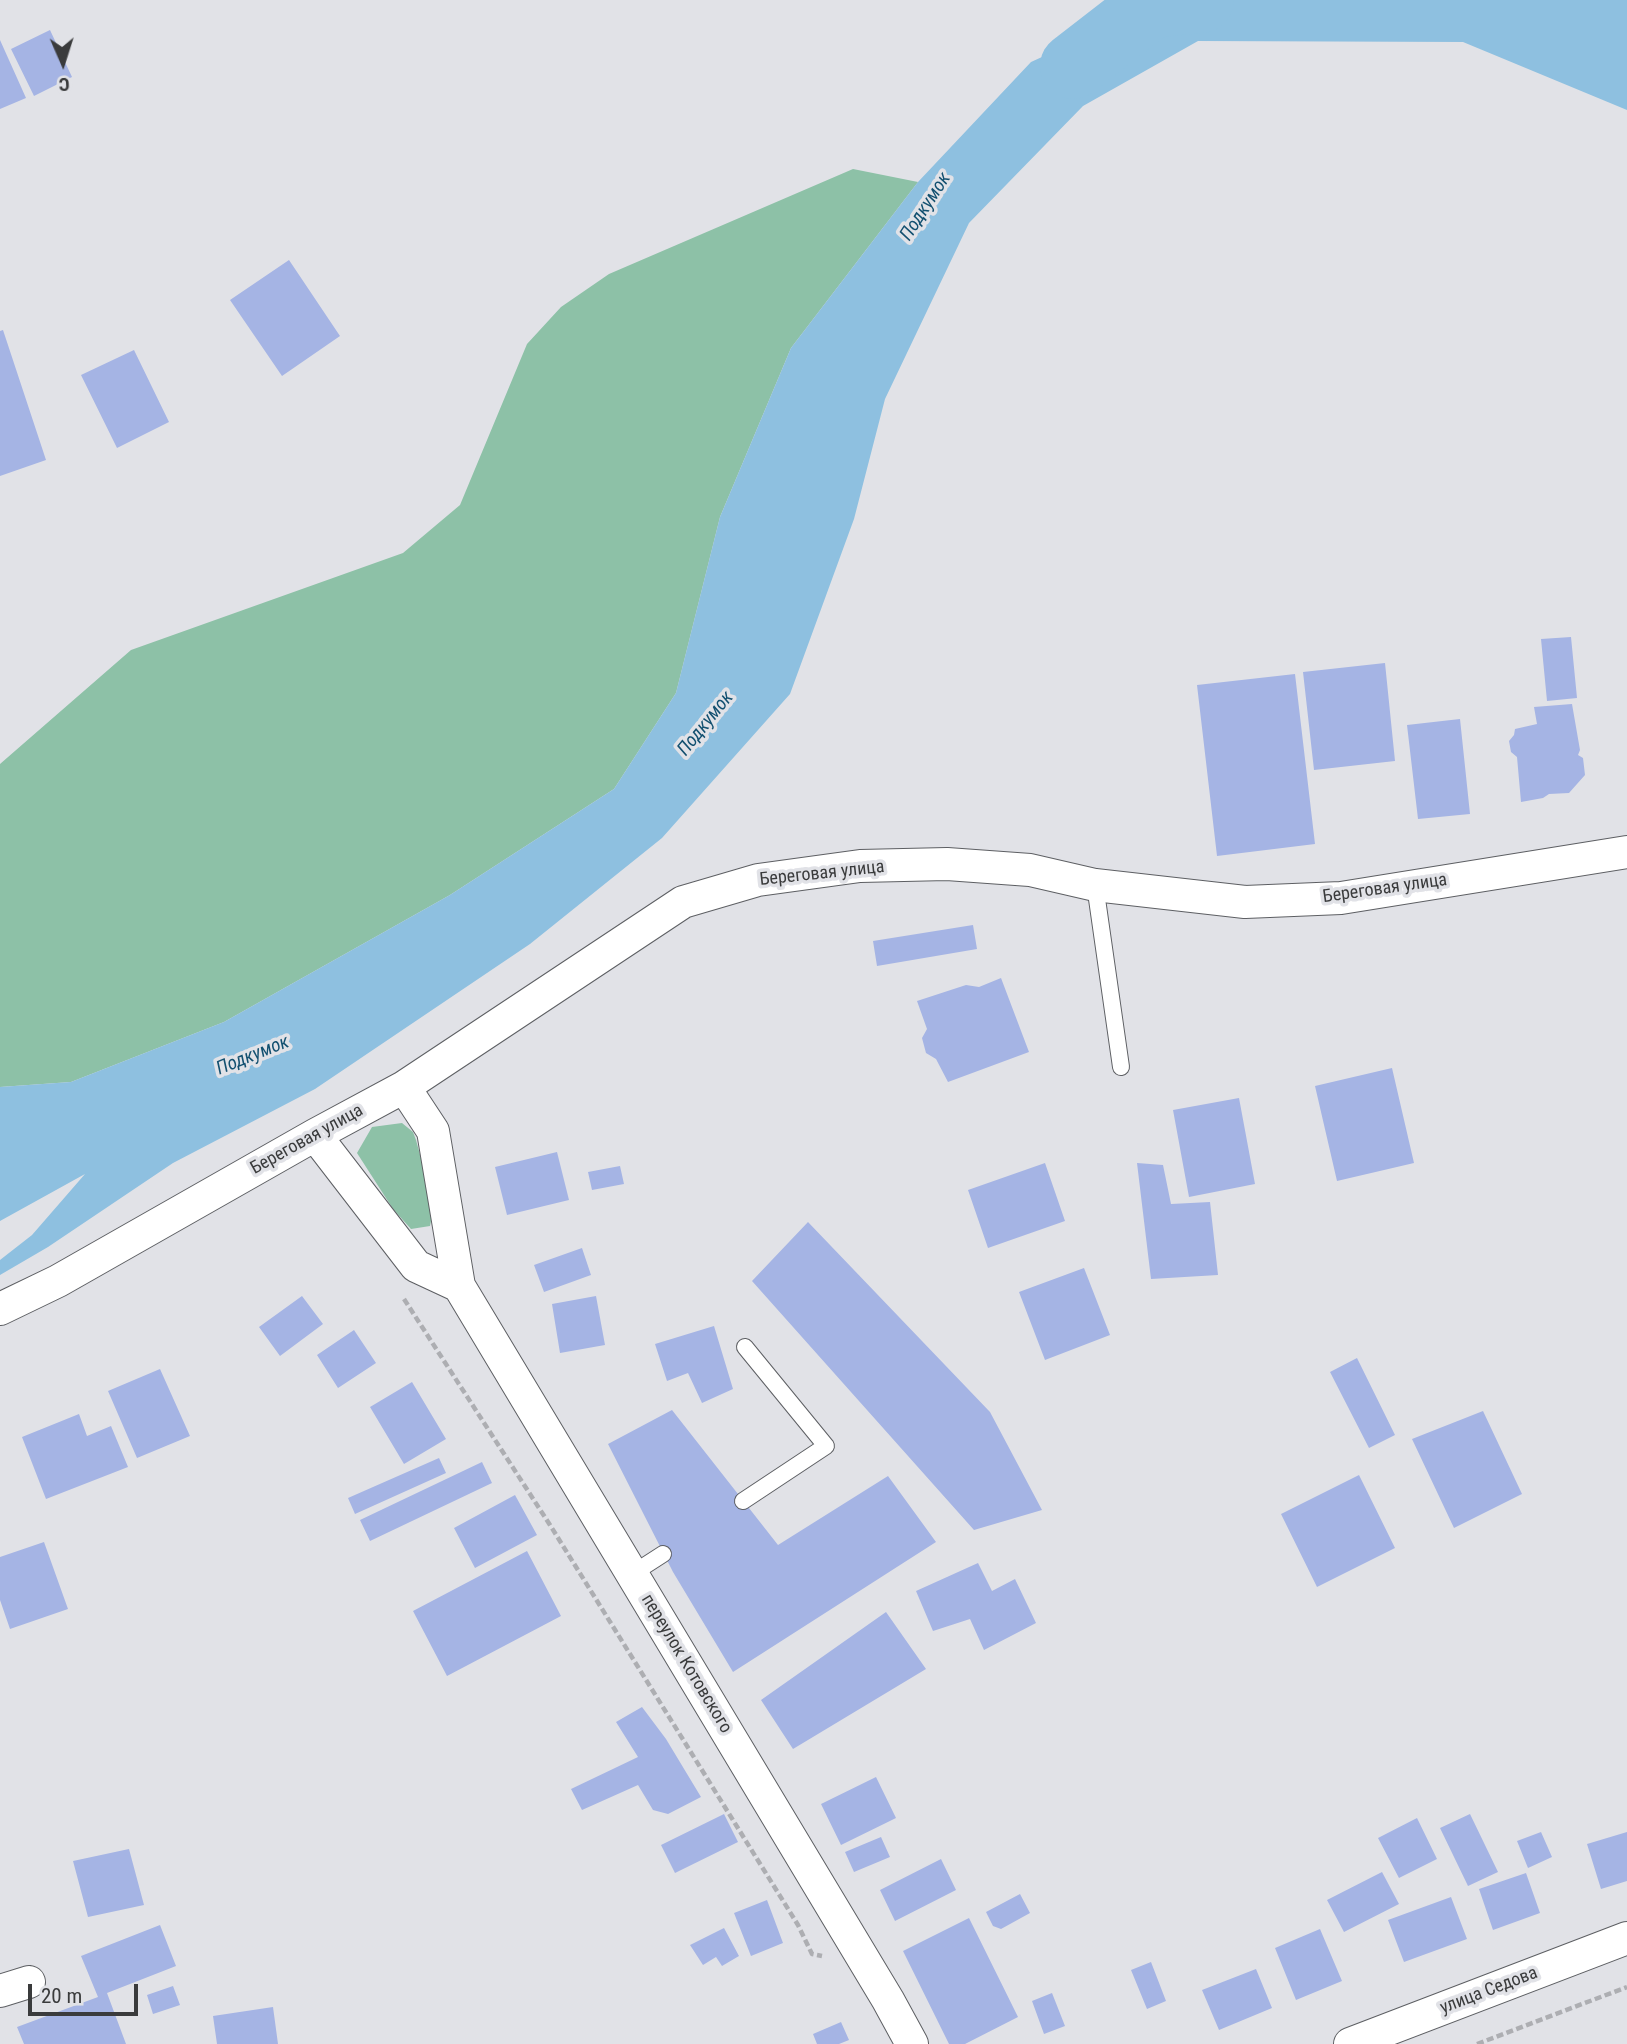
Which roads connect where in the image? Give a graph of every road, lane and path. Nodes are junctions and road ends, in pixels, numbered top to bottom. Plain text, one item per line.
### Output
1 (1627, 852) edge
2 (1095, 885) junction
3 (1121, 1067) dead end
4 (404, 1087) junction
5 (315, 1135) junction
6 (416, 1266) junction
7 (459, 1286) junction
8 (0, 1309) edge
9 (745, 1347) dead end
10 (743, 1501) dead end
11 (663, 1554) dead end
12 (632, 1574) junction
13 (798, 1925) dead end
14 (1627, 1938) edge
15 (1627, 1987) edge
16 (912, 2044) edge
17 (1350, 2044) edge
18 (1476, 2044) edge

1 - 2 street, Береговая улица
2 - 3 lane
2 - 4 street, Береговая улица
4 - 5 street, Береговая улица
4 - 7 street, переулок Котовского
5 - 6 street
5 - 8 street, Береговая улица
6 - 7 street
6 - 13 path
7 - 12 street, переулок Котовского
9 - 10 lane
11 - 12 lane
12 - 16 street, переулок Котовского
14 - 17 street, улица Седова
15 - 18 path

